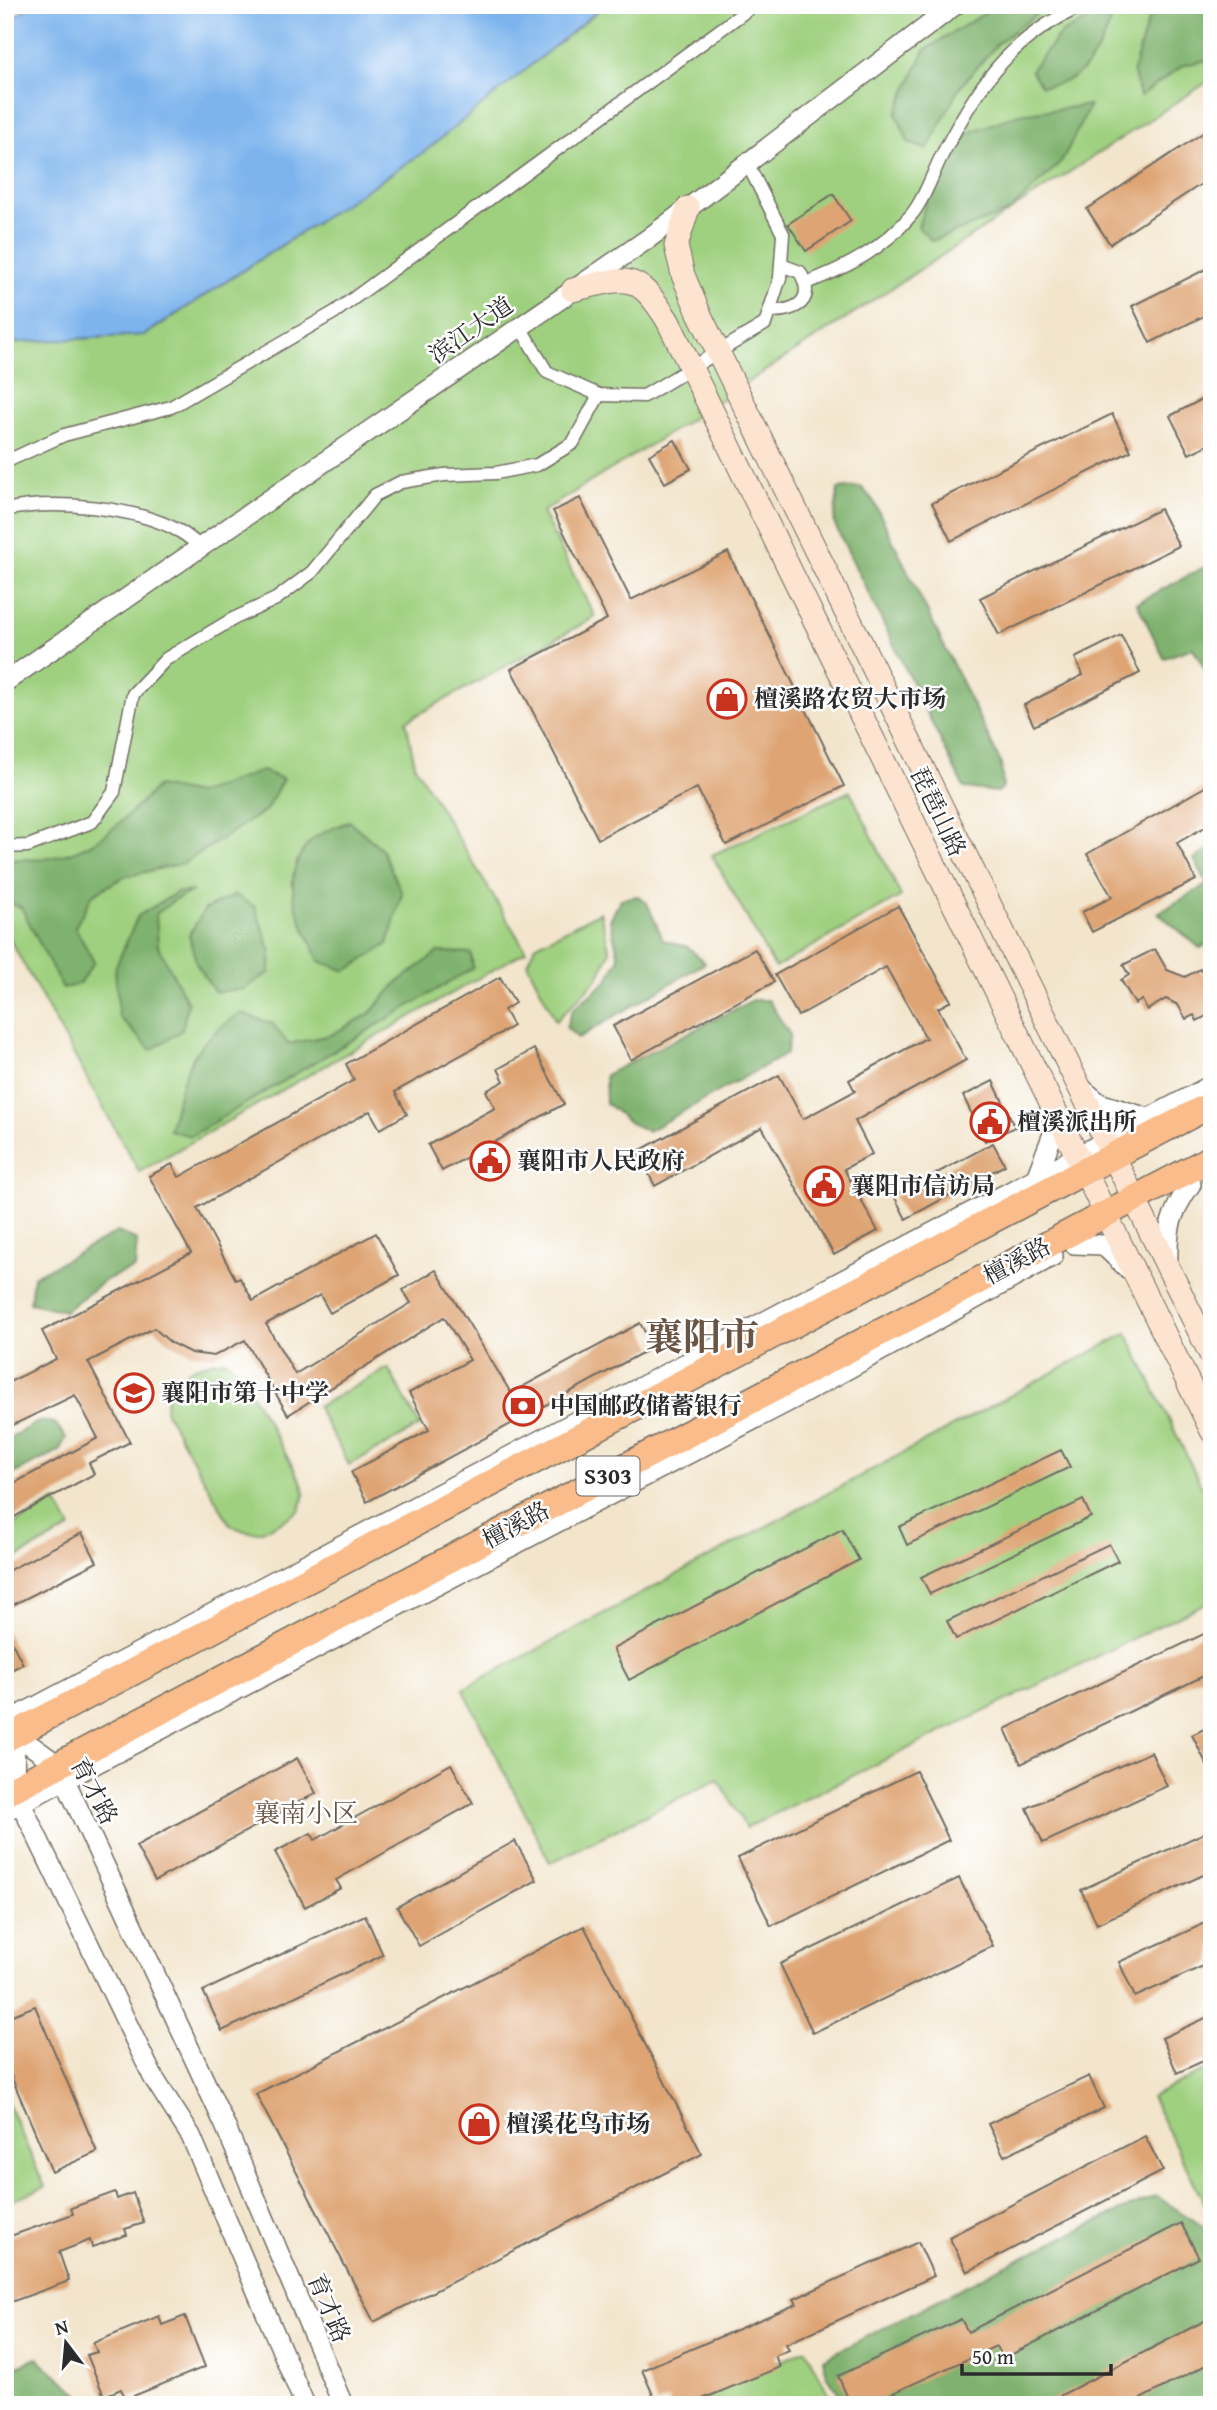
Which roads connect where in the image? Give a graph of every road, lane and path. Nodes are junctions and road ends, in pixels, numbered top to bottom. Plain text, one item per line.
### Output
1 (754, 5) edge
2 (956, 5) edge
3 (1084, 5) edge
4 (747, 163) junction
5 (688, 208) junction
6 (781, 265) junction
7 (806, 283) junction
8 (573, 290) junction
9 (769, 311) junction
10 (520, 327) junction
11 (718, 351) junction
12 (692, 366) junction
13 (599, 395) junction
14 (5, 462) edge
15 (5, 510) edge
16 (201, 547) junction
17 (5, 682) edge
18 (5, 848) edge
19 (1075, 1084) junction
20 (1212, 1085) edge
21 (1049, 1100) junction
22 (1212, 1104) edge
23 (1148, 1118) junction
24 (1109, 1148) junction
25 (1212, 1158) edge
26 (1080, 1164) junction
27 (1212, 1173) edge
28 (1036, 1178) junction
29 (1191, 1184) junction
30 (1137, 1205) junction
31 (1108, 1220) junction
32 (1074, 1244) junction
33 (1168, 1268) junction
34 (1136, 1278) junction
35 (1212, 1357) edge
36 (1212, 1431) edge
37 (8, 1732) edge
38 (61, 1772) junction
39 (11, 1799) edge
40 (306, 2405) edge
41 (344, 2405) edge

1 - 14 street
2 - 4 street, 滨江大道
3 - 7 street
4 - 5 street, 滨江大道
4 - 6 street
5 - 8 street, 滨江大道
5 - 11 main road, 琵琶山路
6 - 7 street
6 - 9 street
7 - 9 street
8 - 10 street, 滨江大道
8 - 12 main road, 琵琶山路
9 - 11 street
10 - 13 street
10 - 16 street, 滨江大道
11 - 12 street
11 - 19 main road, 琵琶山路
12 - 13 street
12 - 21 main road, 琵琶山路
13 - 18 street
15 - 16 street
16 - 17 street, 滨江大道
19 - 23 street
19 - 24 main road, 琵琶山路
20 - 23 street
21 - 26 main road, 琵琶山路
21 - 28 street
22 - 24 main road, 檀溪路 / S303
23 - 24 street
24 - 26 main road, 檀溪路 / S303
24 - 30 main road, 琵琶山路
25 - 30 main road, 檀溪路 / S303
26 - 28 street
26 - 31 main road, 琵琶山路
26 - 37 main road, 檀溪路 / S303
27 - 29 street
28 - 37 street
29 - 30 street
29 - 33 street
30 - 31 main road, 檀溪路 / S303
30 - 33 main road, 琵琶山路
31 - 32 street
31 - 34 main road, 琵琶山路
31 - 38 main road, 檀溪路 / S303
32 - 34 street
32 - 38 street
33 - 35 main road, 琵琶山路
34 - 36 main road, 琵琶山路
37 - 38 street, 育才路
37 - 39 street
38 - 39 main road, 檀溪路 / S303
38 - 41 street, 育才路
39 - 40 street

